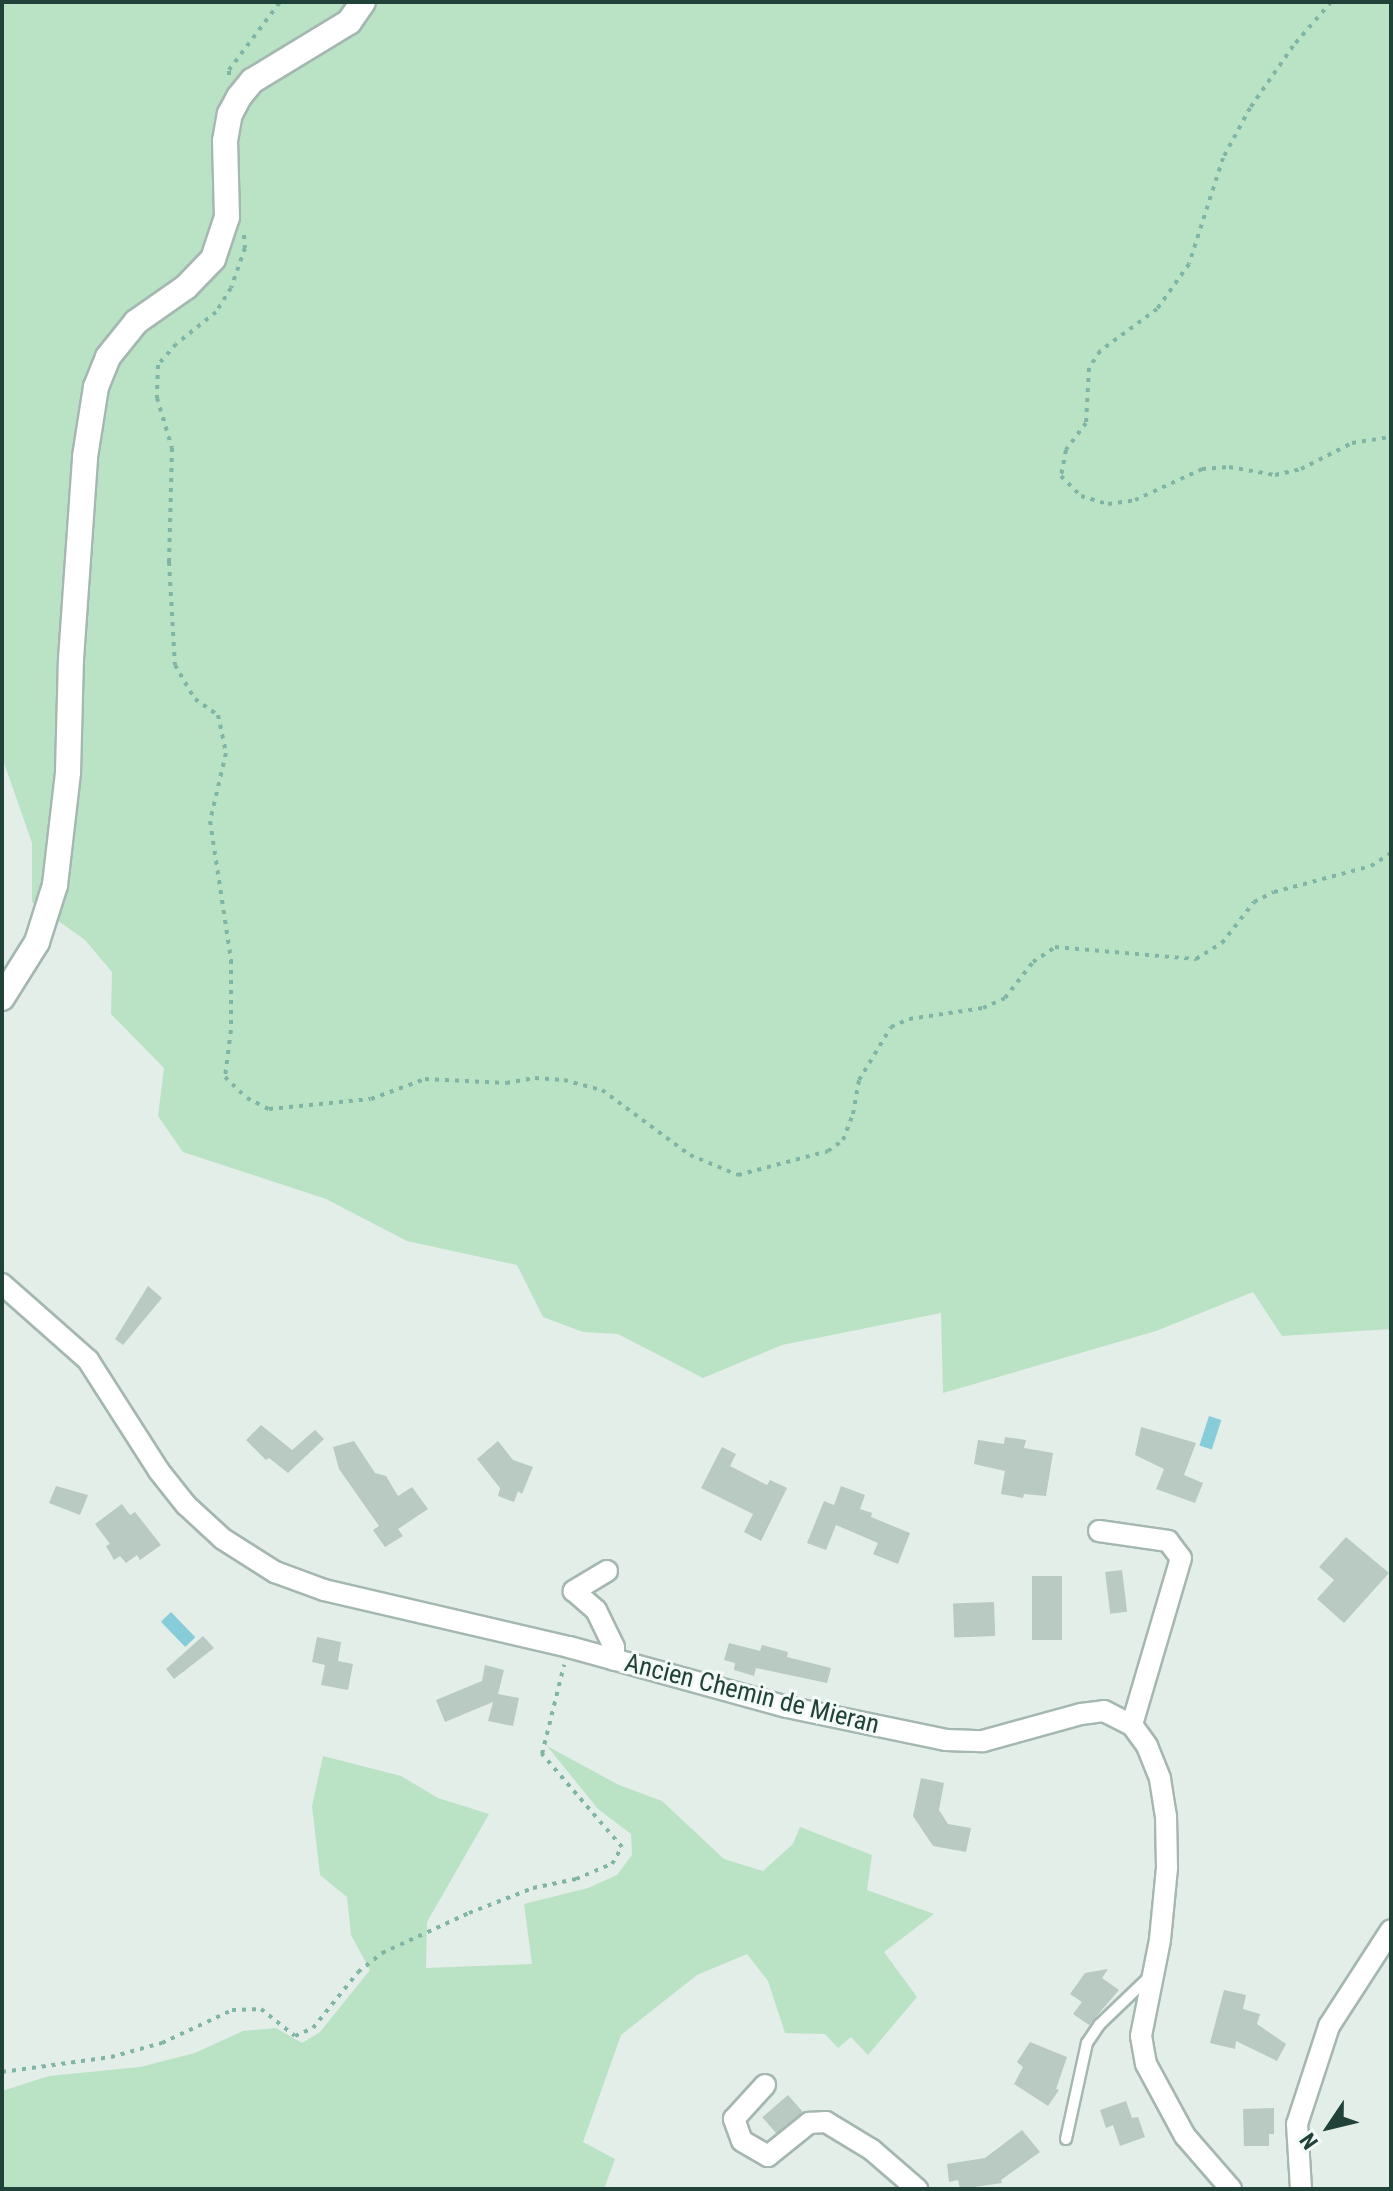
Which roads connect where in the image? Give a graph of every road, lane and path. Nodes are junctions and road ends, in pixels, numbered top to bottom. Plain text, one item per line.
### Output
1 (280, 2) edge
2 (363, 2) edge
3 (1331, 2) edge
4 (230, 114) junction
5 (227, 217) junction
6 (1391, 437) edge
7 (1391, 853) edge
8 (2, 998) edge
9 (2, 1284) edge
10 (1099, 1531) dead end
11 (607, 1571) dead end
12 (569, 1647) junction
13 (614, 1660) junction
14 (1132, 1725) junction
15 (1391, 1930) edge
16 (1152, 1976) junction
17 (2, 2072) edge
18 (765, 2085) dead end
19 (1066, 2139) dead end
20 (917, 2189) edge
21 (1231, 2189) edge
22 (1301, 2189) edge

1 - 4 path
2 - 4 street
3 - 6 path
4 - 5 street
5 - 7 path
5 - 8 street
9 - 12 street, Ancien Chemin de Mieran
10 - 14 street
11 - 13 street
12 - 13 street, Ancien Chemin de Mieran
12 - 17 path
13 - 14 street, Ancien Chemin de Mieran
14 - 16 street
15 - 22 street
16 - 19 lane
16 - 21 street
18 - 20 street

